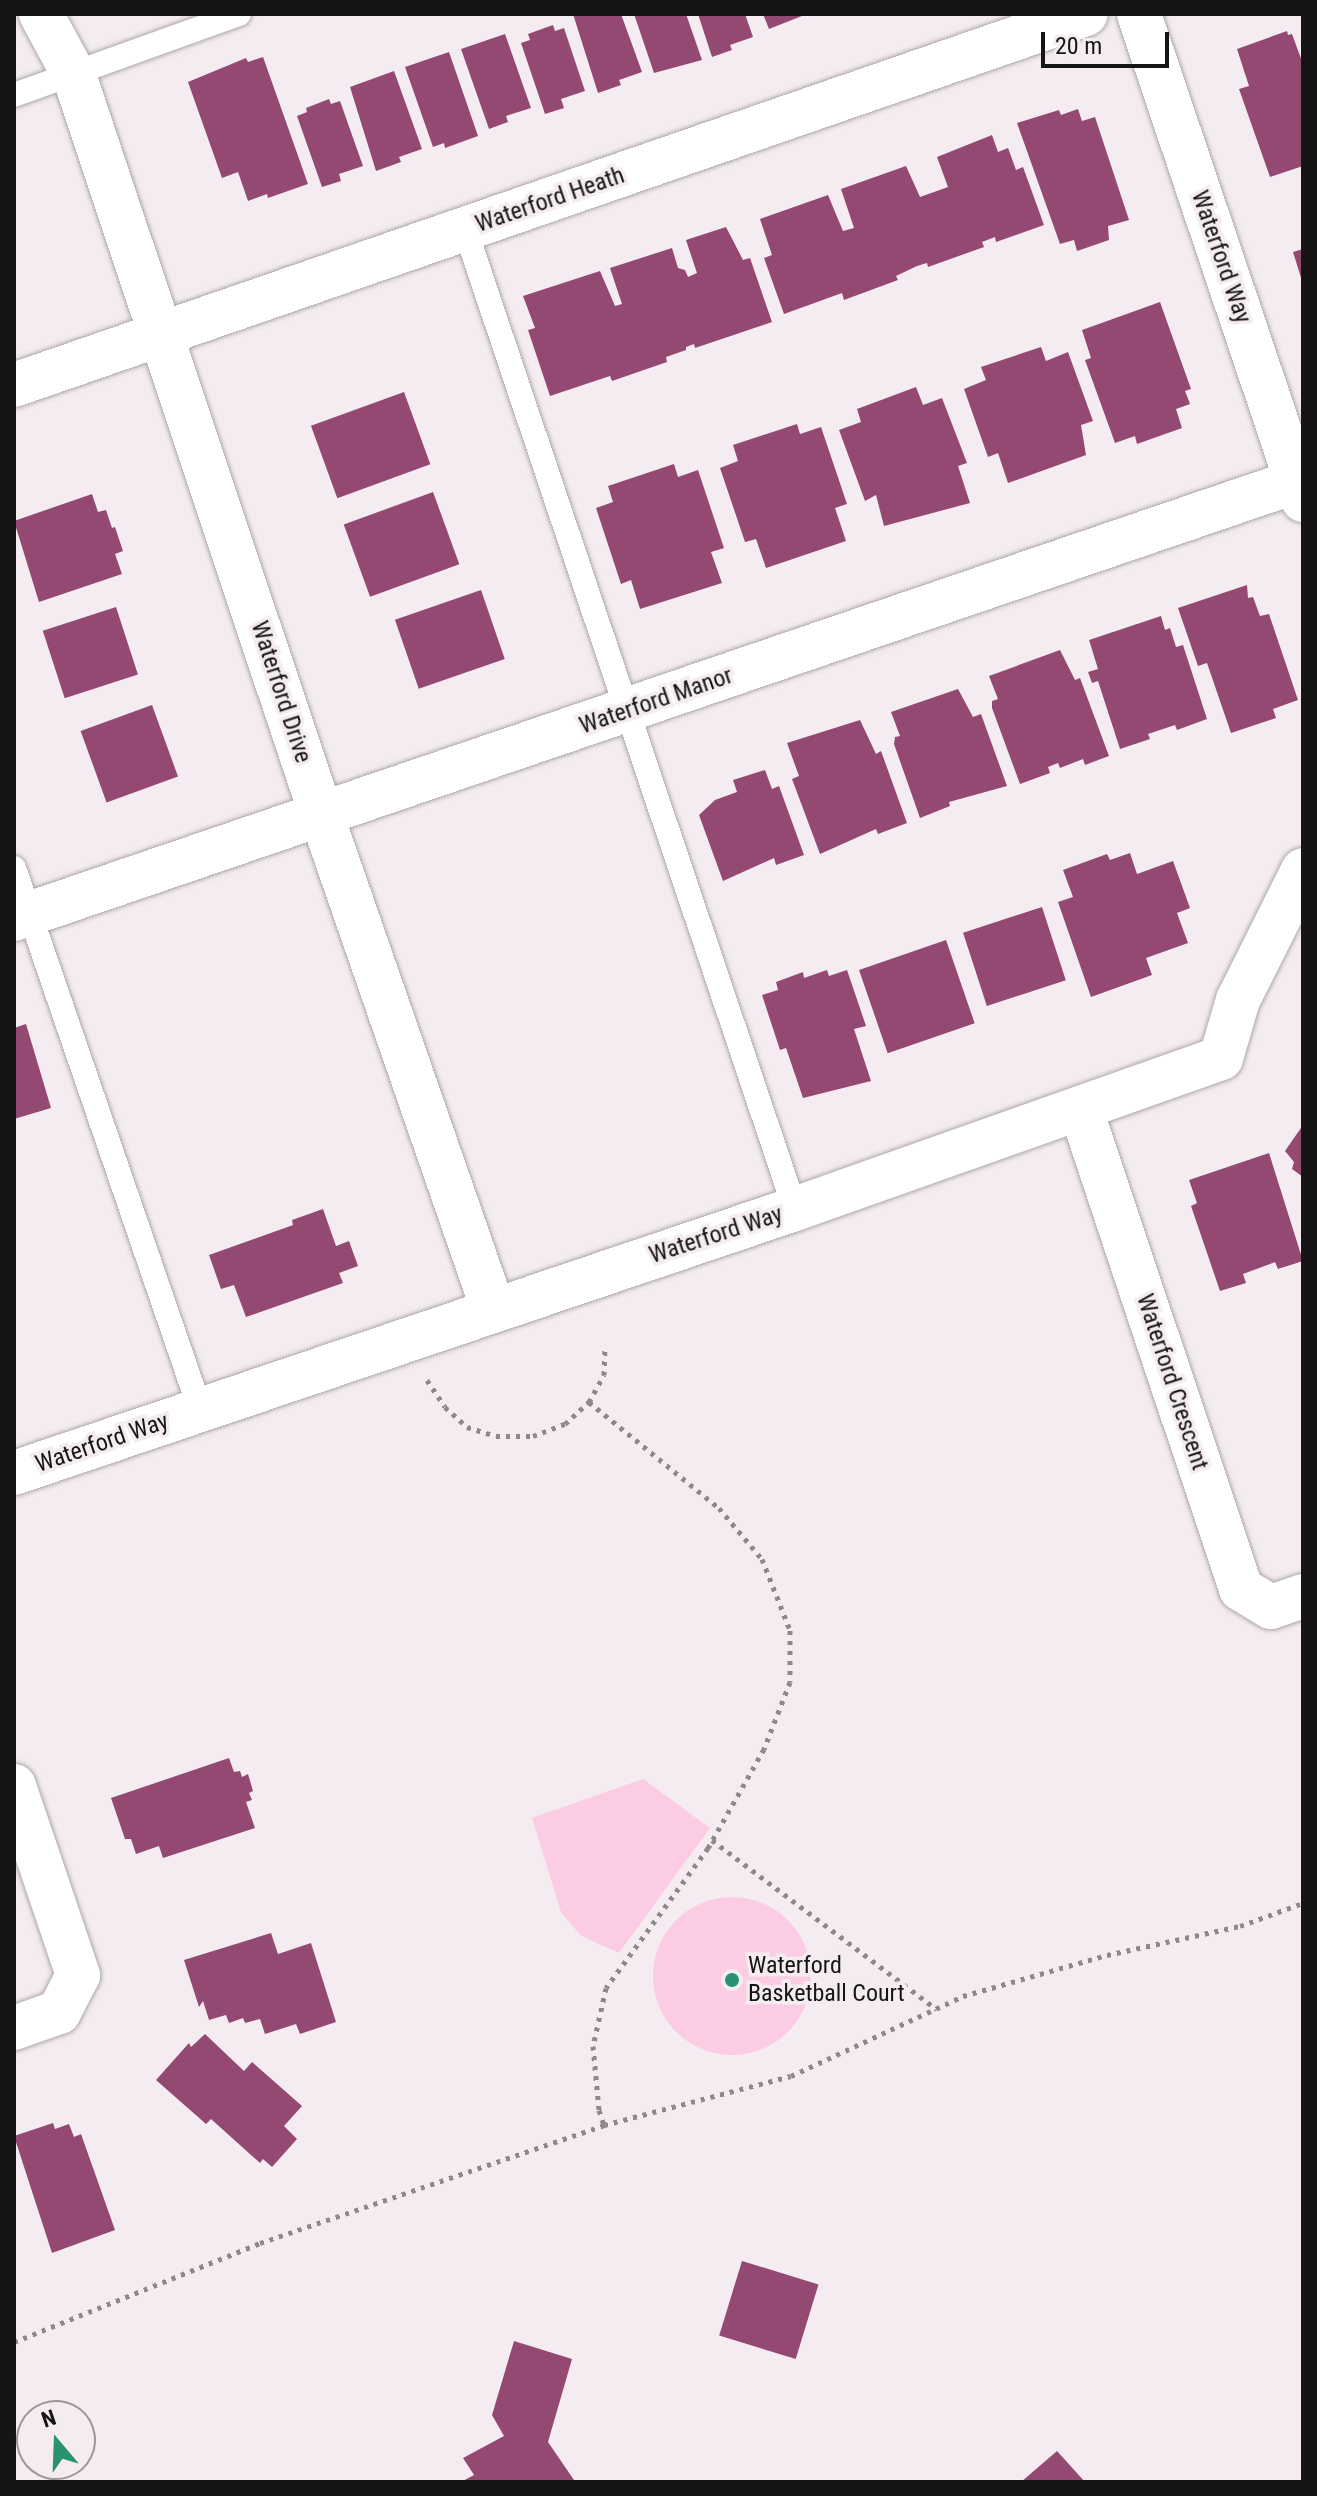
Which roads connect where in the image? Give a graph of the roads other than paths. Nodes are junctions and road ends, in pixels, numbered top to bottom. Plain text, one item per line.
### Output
1 (41, 14) edge
2 (65, 14) edge
3 (239, 14) edge
4 (1086, 14) edge
5 (1139, 14) edge
6 (74, 75) junction
7 (14, 95) edge
8 (465, 229) junction
9 (163, 333) junction
10 (14, 385) edge
11 (1301, 487) edge
12 (629, 710) junction
13 (321, 814) junction
14 (14, 868) edge
15 (1303, 870) edge
16 (22, 916) edge
17 (1081, 1110) junction
18 (795, 1209) junction
19 (493, 1309) junction
20 (200, 1409) junction
21 (14, 1473) edge
22 (1303, 1596) edge
23 (14, 1786) edge
24 (14, 2028) edge

1 - 6 street, Waterford Drive
2 - 6 street, Waterford Drive
3 - 6 lane
4 - 8 street, Waterford Heath
5 - 11 street, Waterford Way
6 - 7 lane
6 - 9 street, Waterford Drive
8 - 9 street, Waterford Heath
8 - 12 lane
9 - 10 street, Waterford Heath
9 - 13 street, Waterford Drive
11 - 12 street, Waterford Manor
12 - 13 street, Waterford Manor
12 - 18 lane
13 - 16 street, Waterford Manor
13 - 19 street, Waterford Drive
14 - 16 lane
15 - 17 street, Waterford Way
16 - 20 lane
17 - 18 street, Waterford Way
17 - 22 street, Waterford Crescent
18 - 19 street, Waterford Way
19 - 20 street, Waterford Way
20 - 21 street, Waterford Way
23 - 24 street

